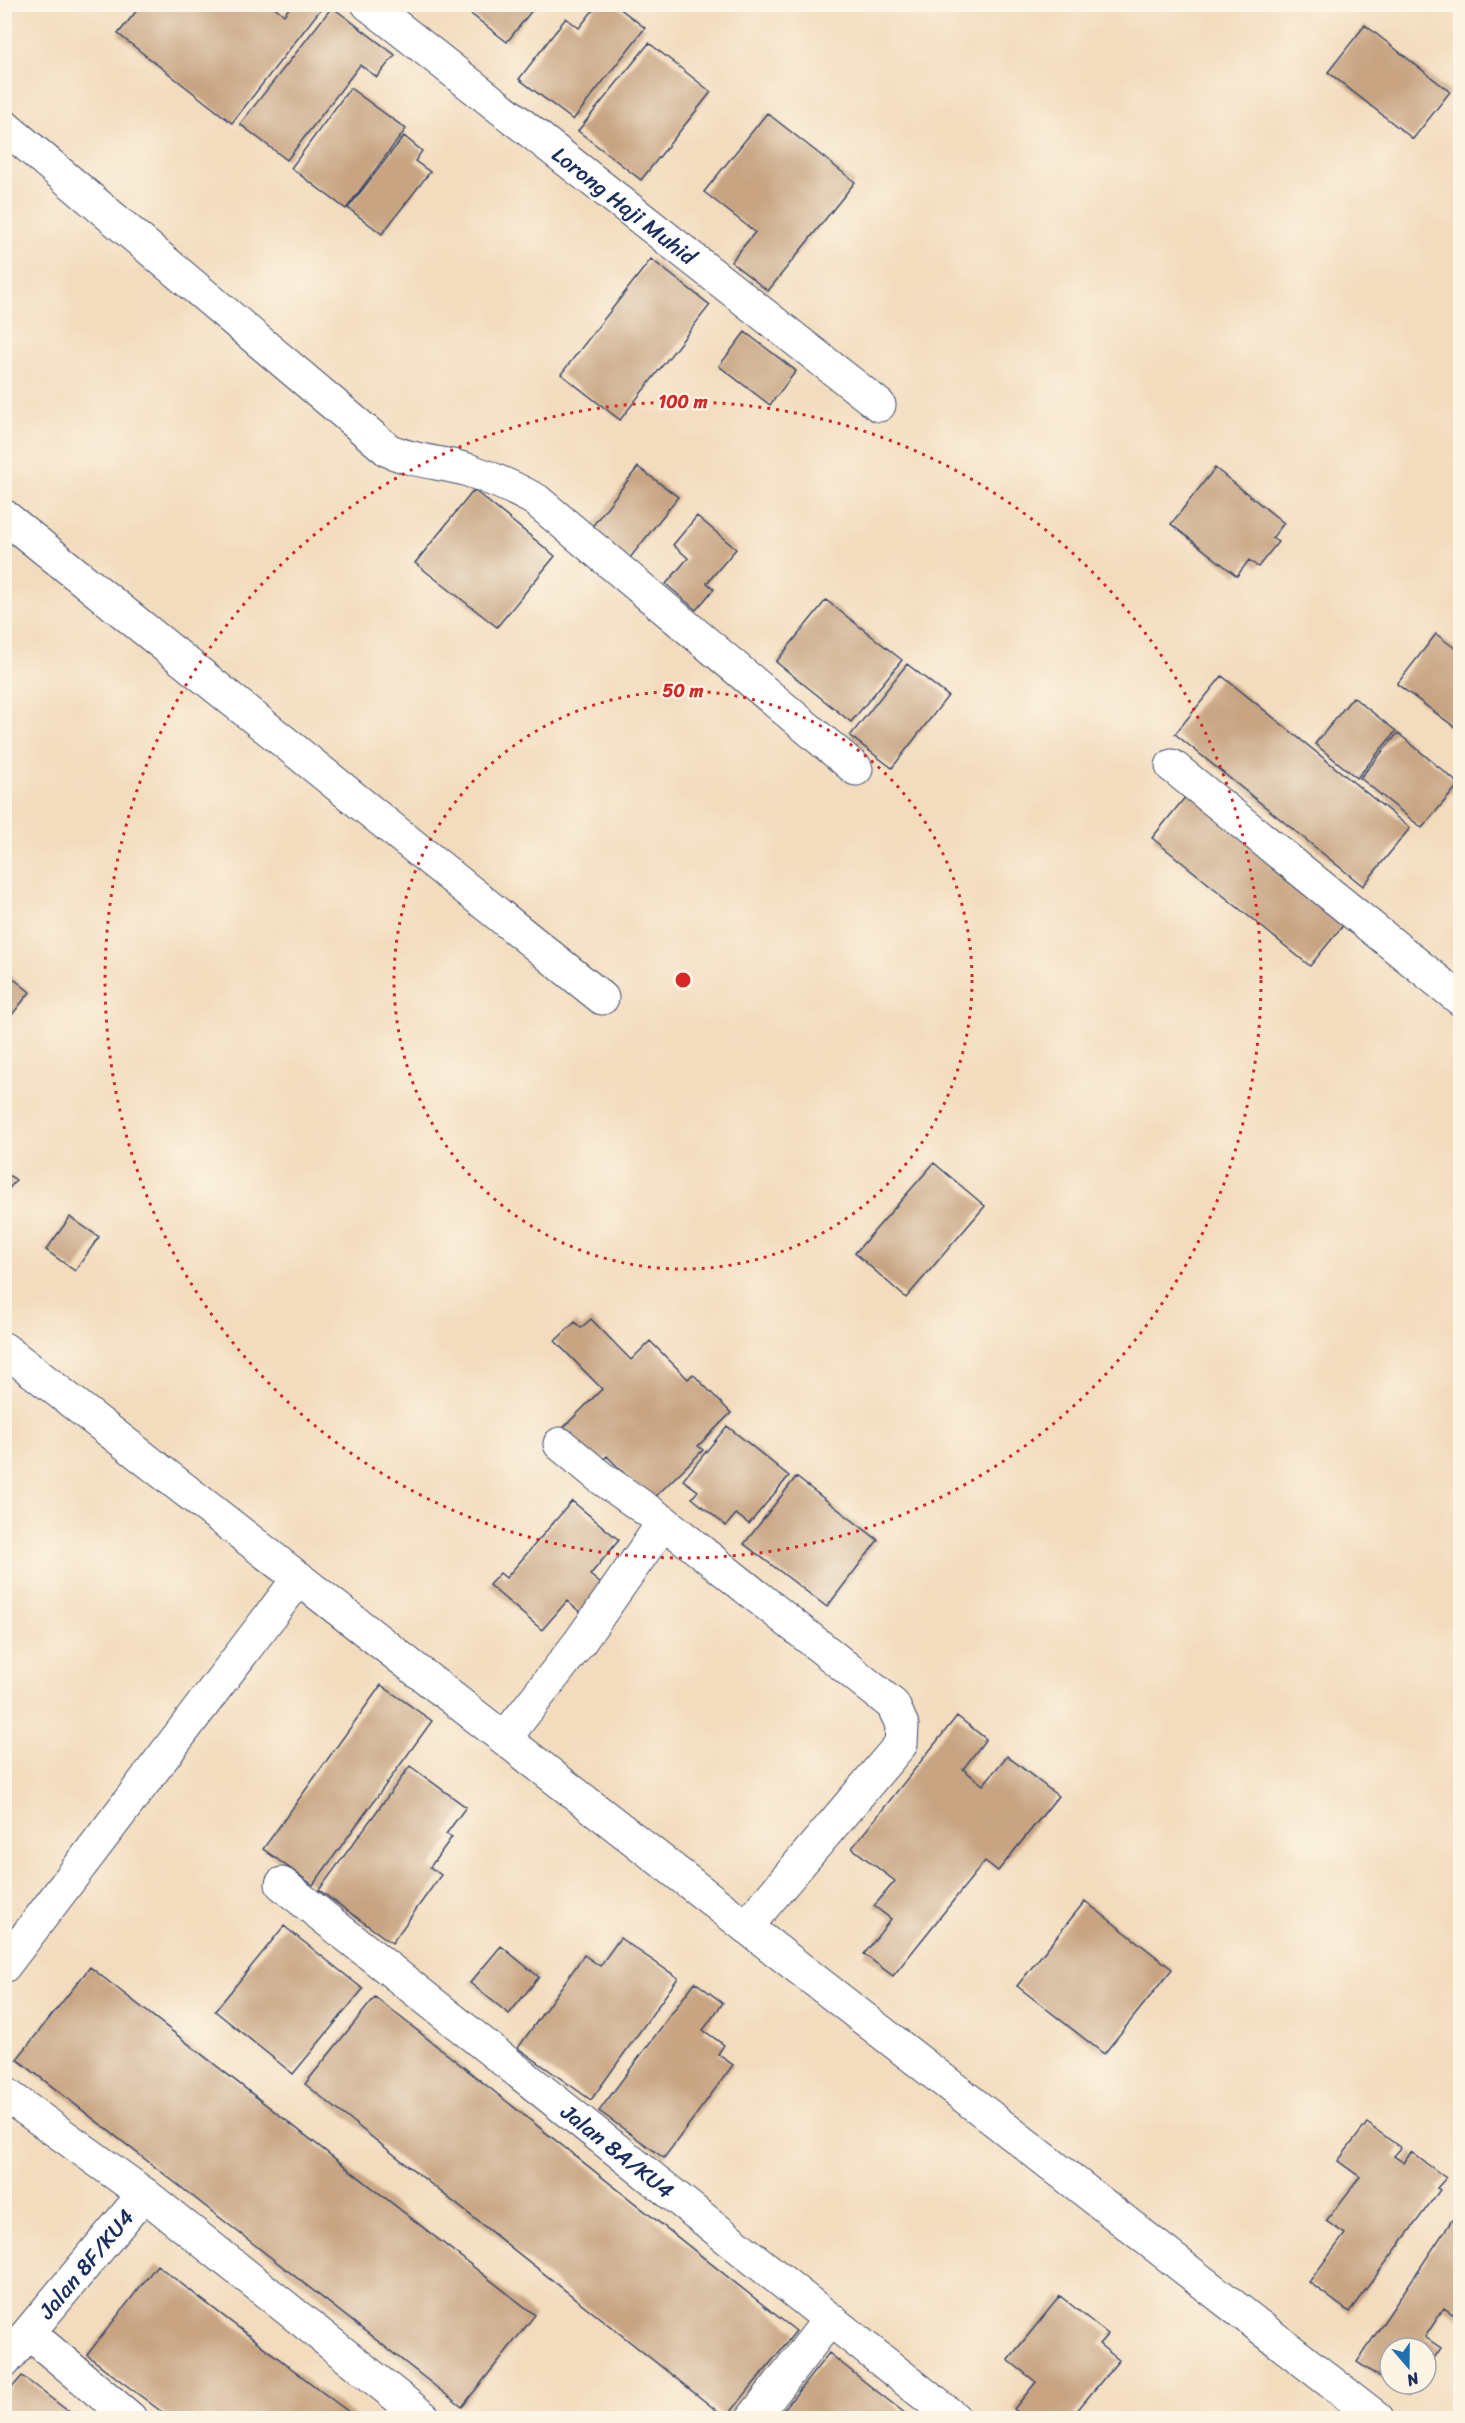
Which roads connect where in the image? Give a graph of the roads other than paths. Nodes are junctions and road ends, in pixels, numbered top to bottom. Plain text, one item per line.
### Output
1 (368, 4) edge
2 (4, 126) edge
3 (879, 405) dead end
4 (4, 516) edge
5 (1172, 766) dead end
6 (856, 769) dead end
7 (602, 998) dead end
8 (1461, 999) edge
9 (4, 1349) edge
10 (560, 1444) dead end
11 (664, 1522) junction
12 (300, 1578) junction
13 (505, 1738) junction
14 (282, 1884) dead end
15 (746, 1926) junction
16 (4, 1966) edge
17 (4, 2093) edge
18 (144, 2194) junction
19 (830, 2319) junction
20 (29, 2333) junction
21 (4, 2362) edge
22 (130, 2418) edge
23 (424, 2418) edge
24 (753, 2418) edge
25 (954, 2418) edge
26 (1377, 2418) edge

1 - 3 street, Lorong Haji Muhid
2 - 6 street
4 - 7 street
5 - 8 street
9 - 12 street
10 - 11 street
11 - 13 street
11 - 15 street
12 - 13 street
12 - 16 street
13 - 15 street
14 - 19 street, Jalan 8A/KU4
15 - 26 street
17 - 18 street
18 - 20 street, Jalan 8F/KU4
18 - 23 street
19 - 24 street
19 - 25 street, Jalan 8A/KU4
20 - 21 street, Jalan 8F/KU4
20 - 22 street

